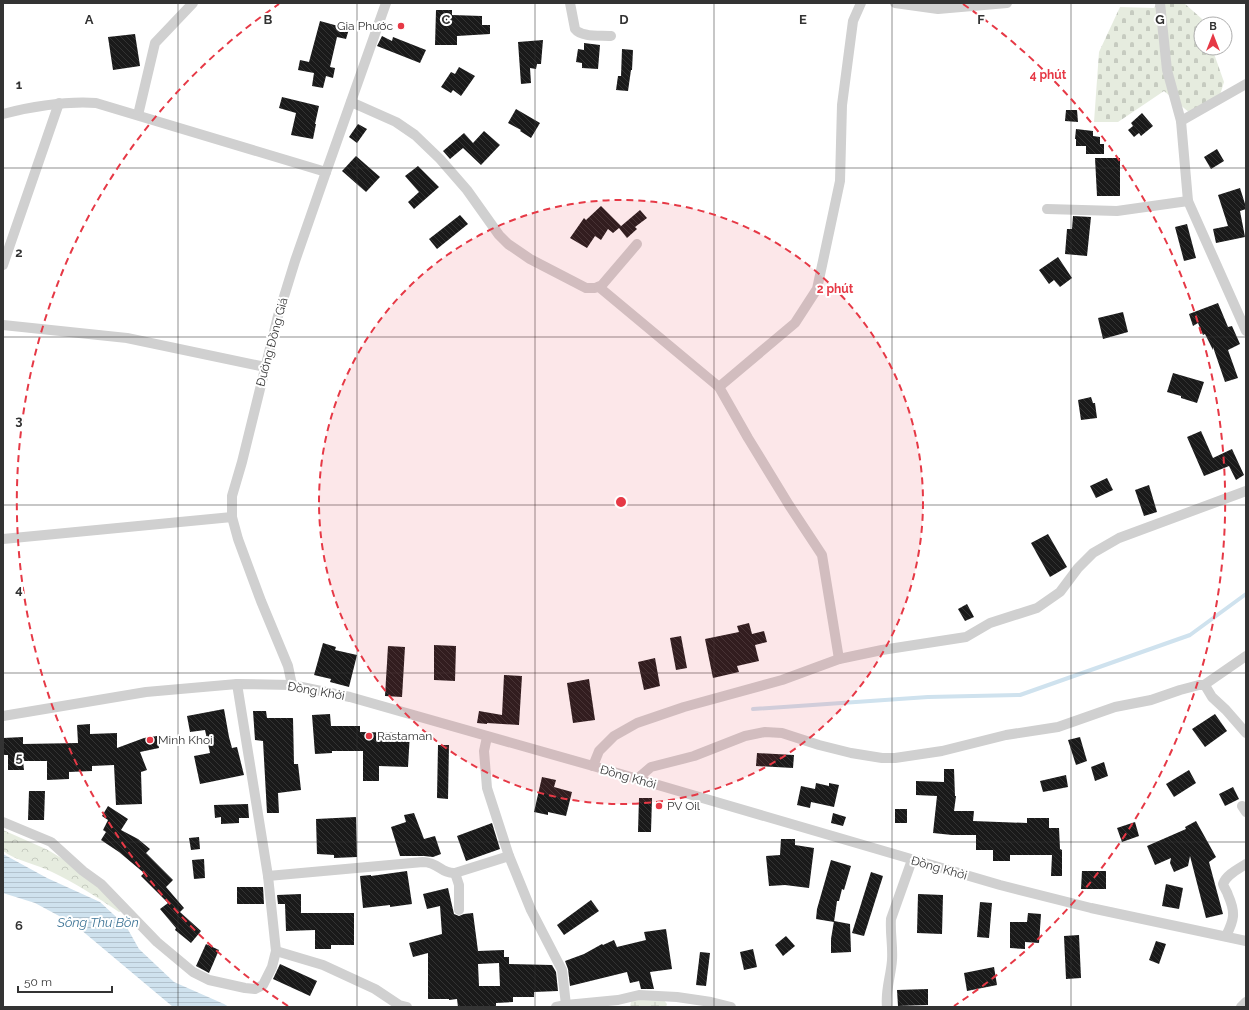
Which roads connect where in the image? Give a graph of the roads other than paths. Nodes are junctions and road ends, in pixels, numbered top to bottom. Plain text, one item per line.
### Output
1 (193, 3) edge
2 (570, 3) edge
3 (861, 3) edge
4 (895, 3) edge
5 (1007, 3) edge
6 (1160, 3) edge
7 (384, 4) edge
8 (611, 36) dead end
9 (1246, 84) edge
10 (351, 102) junction
11 (59, 103) junction
12 (3, 114) edge
13 (138, 115) junction
14 (1181, 121) junction
15 (326, 172) junction
16 (1188, 201) junction
17 (1047, 209) dead end
18 (637, 244) dead end
19 (3, 265) edge
20 (599, 287) junction
21 (3, 325) edge
22 (1246, 331) edge
23 (265, 367) junction
24 (719, 387) junction
25 (1246, 491) edge
26 (232, 517) junction
27 (3, 539) edge
28 (1246, 656) edge
29 (839, 659) junction
30 (237, 684) junction
31 (292, 685) junction
32 (1204, 685) junction
33 (3, 716) edge
34 (1246, 733) edge
35 (487, 737) junction
36 (593, 766) junction
37 (637, 779) junction
38 (3, 822) edge
39 (509, 856) junction
40 (912, 860) junction
41 (1246, 864) edge
42 (455, 873) junction
43 (268, 876) junction
44 (459, 910) dead end
45 (1226, 936) junction
46 (1246, 940) edge
47 (276, 951) junction
48 (1246, 1002) edge
49 (561, 1006) edge
50 (407, 1007) edge
51 (731, 1007) edge
52 (887, 1007) edge
53 (1241, 1007) edge

1 - 13 street
2 - 8 street
3 - 24 street
4 - 5 street
6 - 14 street
7 - 10 street, Đường Đồng Giá
9 - 14 street
10 - 15 street, Đường Đồng Giá
10 - 20 street
11 - 12 street
11 - 13 street
11 - 19 street
13 - 15 street
14 - 16 street
15 - 23 street, Đường Đồng Giá
16 - 17 street
16 - 22 street
18 - 20 street
20 - 24 street
21 - 23 street
23 - 26 street, Đường Đồng Giá
24 - 29 street
25 - 29 street
26 - 27 street
26 - 31 street, Đường Đồng Giá
28 - 32 street
29 - 36 street
30 - 31 street, Đồng Khởi
30 - 33 street, Đồng Khởi
30 - 43 street
31 - 35 street, Đồng Khởi
32 - 34 street
32 - 37 street
35 - 36 street, Đồng Khởi
35 - 39 street
36 - 37 street, Đồng Khởi
37 - 40 street, Đồng Khởi
38 - 47 street
39 - 42 street
39 - 49 street
40 - 45 street, Đồng Khởi
40 - 52 street
41 - 45 street
42 - 43 street
42 - 44 street
43 - 47 street
45 - 46 street, Đồng Khởi
47 - 50 street
48 - 53 street
49 - 51 street

